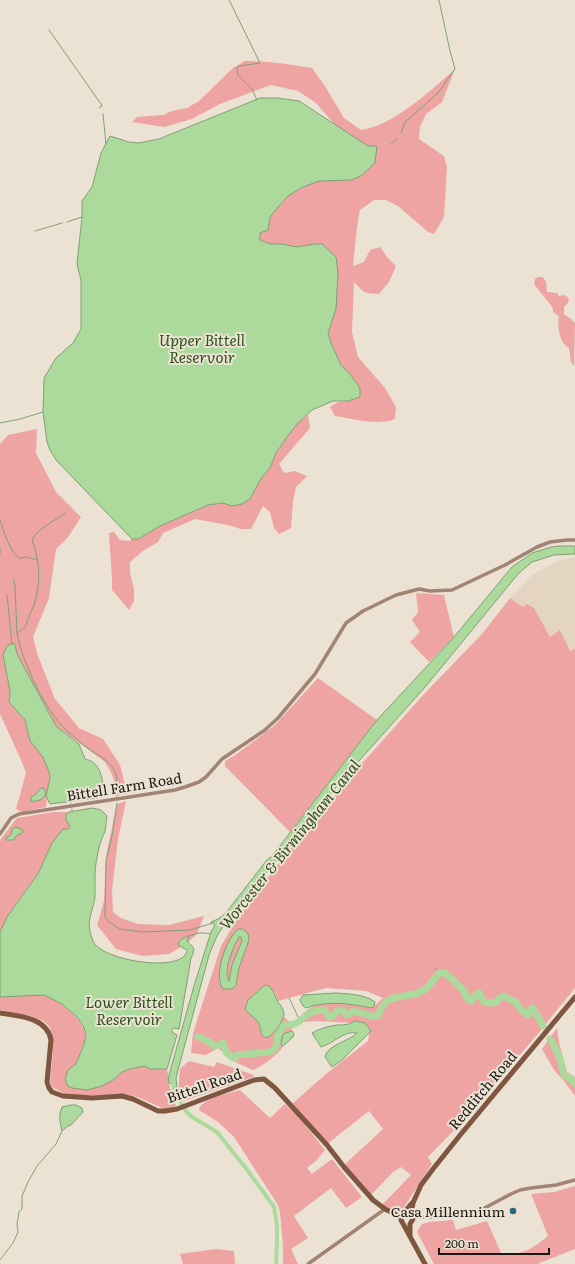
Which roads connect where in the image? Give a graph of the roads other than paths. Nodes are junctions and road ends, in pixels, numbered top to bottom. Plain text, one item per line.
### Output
1 (575, 540) edge
2 (0, 834) edge
3 (575, 997) edge
4 (0, 1013) edge
5 (575, 1180) edge
6 (413, 1202) junction
7 (385, 1209) junction
8 (402, 1215) junction
9 (412, 1216) junction
10 (404, 1224) junction
11 (410, 1224) junction
12 (410, 1236) junction
13 (308, 1264) edge
14 (426, 1264) edge

1 - 2 street, Bittell Farm Road
3 - 6 main road, Redditch Road
4 - 7 main road, Bittell Road
5 - 9 street
6 - 8 main road, Redditch Road
6 - 9 main road, Redditch Road
7 - 8 main road, Bittell Road
7 - 13 street
8 - 9 main road
8 - 10 main road
9 - 11 main road
10 - 11 main road
10 - 12 main road
11 - 12 main road
12 - 14 main road

